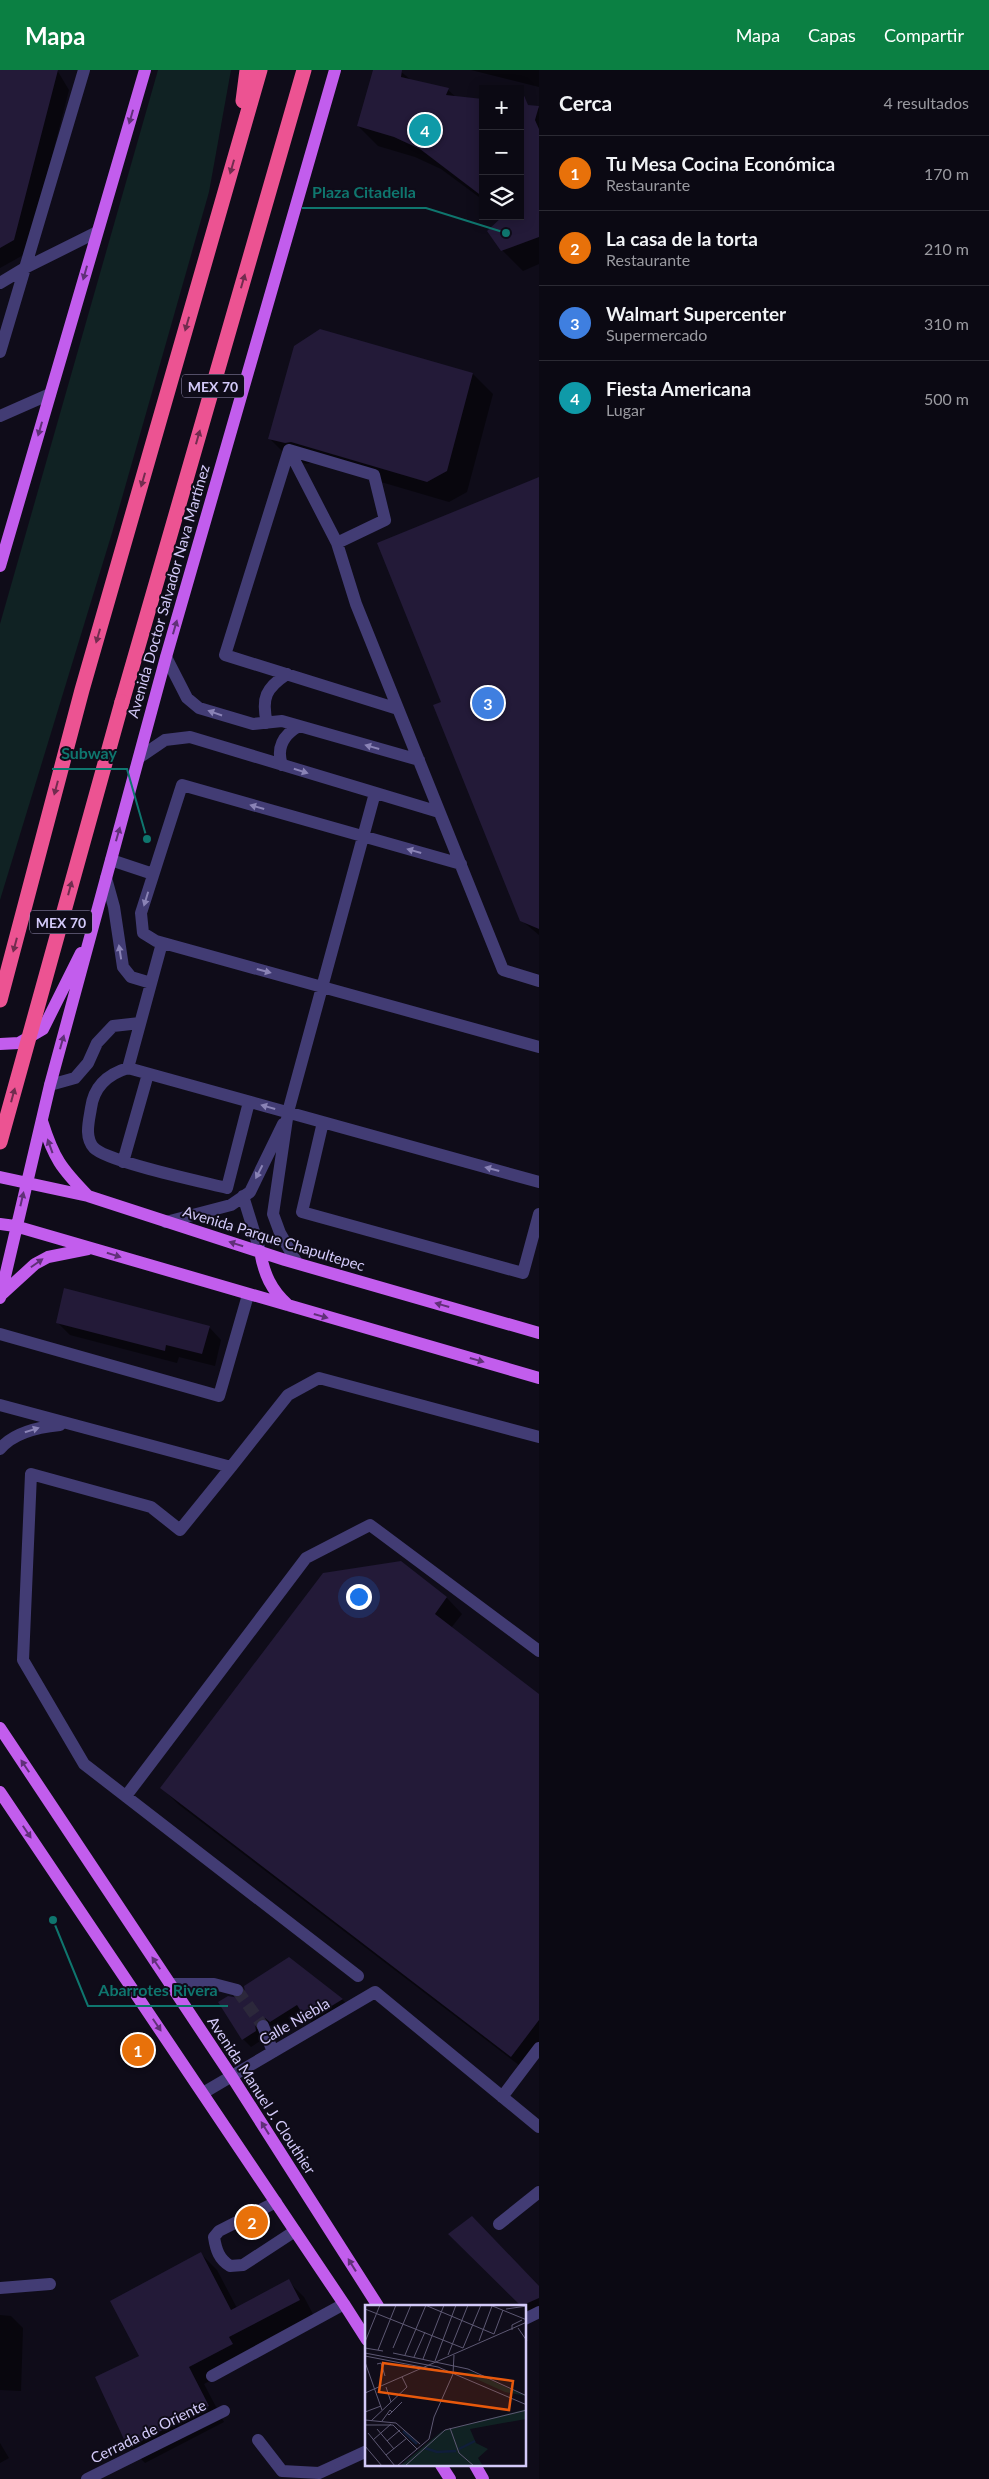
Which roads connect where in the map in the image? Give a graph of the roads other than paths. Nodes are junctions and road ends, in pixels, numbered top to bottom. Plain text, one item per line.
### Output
1 (84, 70) edge
2 (144, 70) edge
3 (247, 70) edge
4 (260, 70) edge
5 (304, 70) edge
6 (314, 70) edge
7 (335, 70) edge
8 (290, 119) junction
9 (238, 145) junction
10 (97, 232) junction
11 (25, 268) junction
12 (0, 283) edge
13 (0, 352) edge
14 (50, 394) junction
15 (0, 416) edge
16 (289, 450) junction
17 (337, 543) junction
18 (0, 566) edge
19 (166, 657) junction
20 (287, 674) junction
21 (398, 709) junction
22 (267, 723) junction
23 (299, 726) junction
24 (140, 757) junction
25 (419, 760) junction
26 (282, 765) junction
27 (375, 793) junction
28 (439, 812) junction
29 (363, 837) junction
30 (111, 860) junction
31 (460, 864) junction
32 (153, 874) junction
33 (106, 878) junction
34 (95, 924) junction
35 (162, 943) junction
36 (539, 981) edge
37 (151, 983) junction
38 (323, 987) junction
39 (0, 1000) edge
40 (140, 1023) junction
41 (0, 1044) edge
42 (539, 1047) edge
43 (128, 1068) junction
44 (148, 1074) junction
45 (50, 1085) junction
46 (250, 1102) junction
47 (288, 1112) junction
48 (42, 1119) junction
49 (324, 1122) junction
50 (0, 1142) edge
51 (123, 1162) junction
52 (0, 1177) edge
53 (26, 1181) junction
54 (539, 1182) edge
55 (88, 1196) junction
56 (243, 1196) junction
57 (539, 1214) edge
58 (166, 1222) junction
59 (0, 1224) edge
60 (15, 1226) junction
61 (90, 1248) junction
62 (260, 1252) junction
63 (297, 1263) junction
64 (248, 1295) junction
65 (0, 1297) edge
66 (292, 1308) junction
67 (539, 1333) edge
68 (0, 1334) edge
69 (539, 1378) edge
70 (0, 1405) edge
71 (70, 1424) junction
72 (539, 1437) edge
73 (0, 1449) edge
74 (231, 1467) junction
75 (539, 1651) edge
76 (0, 1728) edge
77 (0, 1792) edge
78 (126, 1796) junction
79 (358, 1976) dead end
80 (170, 1984) junction
81 (238, 1990) tunnel mouth
82 (263, 2026) tunnel mouth
83 (539, 2048) edge
84 (273, 2052) junction
85 (232, 2077) junction
86 (203, 2093) junction
87 (502, 2097) junction
88 (539, 2127) edge
89 (539, 2192) edge
90 (276, 2202) junction
91 (500, 2224) dead end
92 (295, 2231) junction
93 (50, 2284) dead end
94 (0, 2288) edge
95 (344, 2304) junction
96 (377, 2305) edge
97 (539, 2312) edge
98 (526, 2319) edge
99 (365, 2338) edge
100 (212, 2376) dead end
101 (224, 2411) dead end
102 (258, 2440) dead end
103 (365, 2451) edge
104 (442, 2466) edge
105 (476, 2466) edge
106 (100, 2476) edge
107 (87, 2479) edge
108 (450, 2479) edge
109 (483, 2479) edge

1 - 11 street
2 -> 10 main road
3 - 9 highway
4 - 9 highway, MEX 70
5 - 8 highway, Avenida Doctor Salvador Nava Martínez / MEX 70
6 - 8 highway
19 -> 7 main road, Avenida Doctor Salvador Nava Martínez
50 -> 8 highway, Avenida Doctor Salvador Nava Martínez / MEX 70, bridge
9 -> 39 highway, MEX 70
10 - 11 street
10 -> 14 main road
11 - 12 street
11 - 13 street
14 - 15 street
14 -> 18 main road
16 - 17 street
16 - 17 street
16 - 20 street
17 - 21 street
22 -> 19 street
19 - 24 main road, Avenida Doctor Salvador Nava Martínez
20 - 21 street
20 - 22 street
21 - 25 street
22 - 23 street
25 -> 23 street
23 - 26 street
24 - 26 street
30 -> 24 main road, Avenida Doctor Salvador Nava Martínez
25 - 28 street
26 -> 27 street
27 - 28 street
27 - 29 street
28 - 31 street
31 -> 29 street
29 -> 32 street
29 - 38 street
30 - 32 street
30 - 33 main road, Avenida Doctor Salvador Nava Martínez
31 - 36 street
32 -> 35 street
33 - 34 main road, Avenida Doctor Salvador Nava Martínez
37 -> 33 street
34 - 41 main road
45 -> 34 main road, Avenida Doctor Salvador Nava Martínez
35 - 37 street
35 -> 38 street
37 - 40 street
38 - 42 street
38 - 47 street
40 - 43 street
40 - 45 street
43 - 44 street
43 - 51 street
44 - 46 street
44 - 51 street
45 - 48 main road, Avenida Doctor Salvador Nava Martínez
47 -> 46 street
46 - 51 street
47 - 49 street
47 -> 56 street
47 - 63 street
48 - 53 main road, Avenida Doctor Salvador Nava Martínez
55 -> 48 main road
54 -> 49 street
49 - 57 street
52 - 53 main road, Avenida Parque Chapultepec
53 - 55 main road, Avenida Parque Chapultepec
60 -> 53 main road, Avenida Doctor Salvador Nava Martínez
55 - 58 main road, Avenida Parque Chapultepec
56 - 58 street
56 - 62 street
62 -> 58 main road, Avenida Parque Chapultepec
59 - 60 main road
60 - 61 main road
60 - 65 main road, Avenida Doctor Salvador Nava Martínez
61 -> 64 main road
65 -> 61 main road
62 - 63 main road, Avenida Parque Chapultepec
62 - 66 main road
67 -> 63 main road, Avenida Parque Chapultepec
64 - 66 main road
64 - 68 street
66 -> 69 main road
70 - 71 street
73 -> 71 street
71 - 74 street
72 - 74 street
74 - 78 street
75 - 78 street
80 -> 76 main road, Avenida Manuel J. Clouthier
77 -> 86 main road
78 - 79 street
80 - 81 street
80 - 85 main road, Avenida Manuel J. Clouthier
82 - 84 street
83 - 87 street
84 - 85 street, Calle Niebla
84 - 87 street, Calle Niebla
85 - 86 street, Calle Niebla
96 -> 85 main road, Avenida Manuel J. Clouthier
86 - 90 main road
87 - 88 street
89 - 91 street
90 - 92 main road
90 - 92 street
92 - 95 main road
93 - 94 street
95 - 99 main road
95 - 100 street
97 - 98 street
101 - 106 street, Cerrada de Oriente
102 - 103 street
104 - 108 main road
105 - 109 main road
106 - 107 street, Cerrada de Oriente

